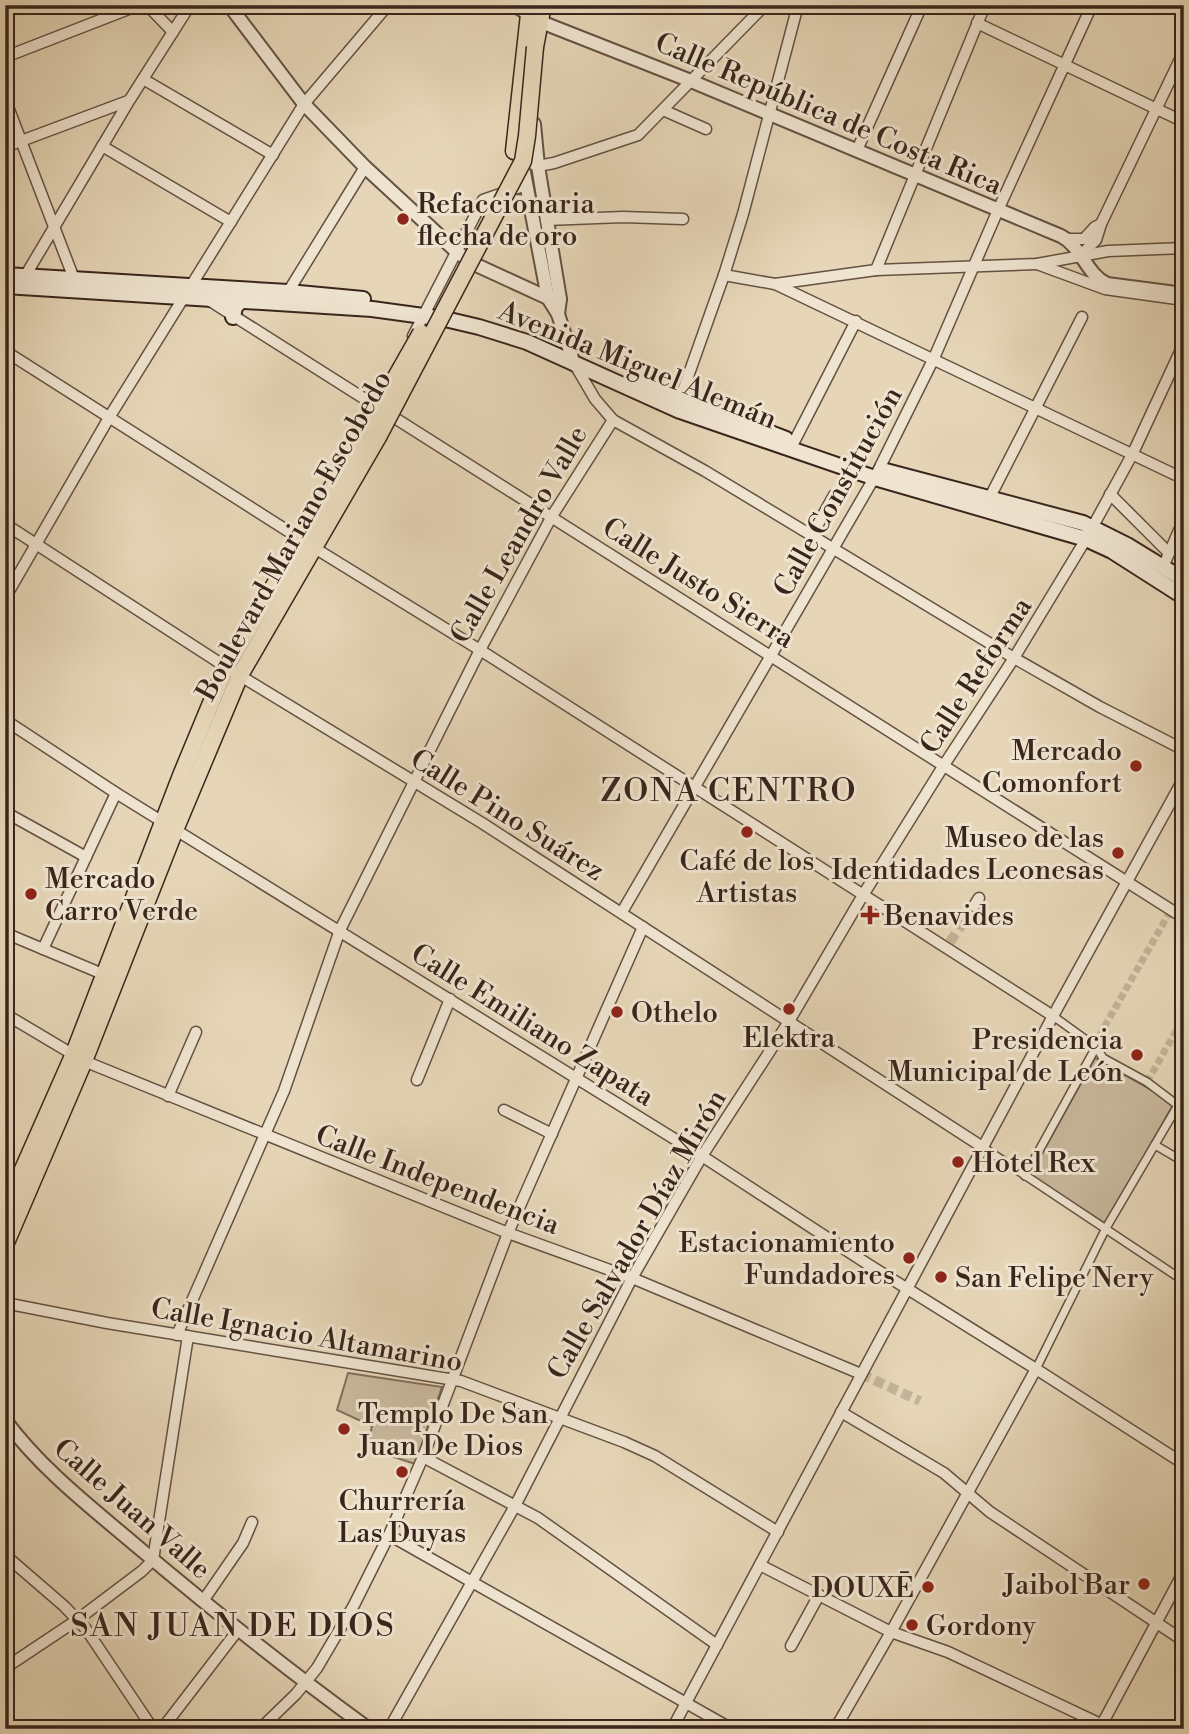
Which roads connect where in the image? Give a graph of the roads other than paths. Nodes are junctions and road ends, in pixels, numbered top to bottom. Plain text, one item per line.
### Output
1 (139, 5) edge
2 (147, 5) edge
3 (190, 5) edge
4 (229, 5) edge
5 (388, 5) edge
6 (514, 5) edge
7 (765, 5) edge
8 (798, 5) edge
9 (922, 5) edge
10 (985, 5) edge
11 (1092, 5) edge
12 (536, 12) edge
13 (977, 23) junction
14 (173, 32) junction
15 (1184, 51) edge
16 (5, 57) edge
17 (1063, 66) junction
18 (143, 79) junction
19 (691, 81) junction
20 (5, 99) edge
21 (129, 101) junction
22 (304, 104) junction
23 (1156, 109) junction
24 (663, 110) junction
25 (770, 114) junction
26 (1184, 122) edge
27 (706, 129) dead end
28 (22, 141) junction
29 (516, 144) junction
30 (102, 146) junction
31 (5, 147) edge
32 (857, 150) junction
33 (273, 155) junction
34 (538, 166) junction
35 (365, 167) junction
36 (914, 175) junction
37 (526, 186) junction
38 (529, 201) junction
39 (998, 210) junction
40 (683, 219) dead end
41 (546, 220) junction
42 (231, 222) junction
43 (1101, 224) junction
44 (56, 227) junction
45 (1068, 239) junction
46 (1184, 248) edge
47 (457, 252) junction
48 (1082, 255) junction
49 (474, 264) junction
50 (1037, 264) junction
51 (973, 268) junction
52 (876, 270) junction
53 (5, 275) edge
54 (724, 275) junction
55 (16, 283) edge
56 (76, 284) junction
57 (775, 284) junction
58 (187, 292) junction
59 (288, 292) junction
60 (1184, 294) edge
61 (554, 298) junction
62 (207, 299) junction
63 (242, 300) junction
64 (1184, 300) edge
65 (425, 312) junction
66 (447, 315) junction
67 (233, 317) junction
68 (1082, 317) dead end
69 (856, 321) junction
70 (1184, 343) edge
71 (5, 351) edge
72 (934, 358) junction
73 (573, 359) junction
74 (680, 399) junction
75 (375, 406) junction
76 (1035, 406) junction
77 (110, 416) junction
78 (392, 417) junction
79 (613, 420) junction
80 (374, 429) junction
81 (794, 442) junction
82 (1133, 453) junction
83 (877, 474) junction
84 (1184, 478) edge
85 (1110, 494) junction
86 (834, 495) dead end
87 (989, 499) junction
88 (552, 516) junction
89 (1184, 519) edge
90 (5, 524) edge
91 (1089, 533) junction
92 (811, 537) junction
93 (312, 541) junction
94 (37, 543) junction
95 (833, 551) junction
96 (1166, 560) junction
97 (1184, 580) edge
98 (1184, 597) edge
99 (5, 598) edge
100 (480, 650) junction
101 (772, 655) junction
102 (1014, 658) junction
103 (233, 671) junction
104 (5, 720) edge
105 (1184, 750) edge
106 (944, 765) junction
107 (1184, 778) edge
108 (414, 782) junction
109 (695, 787) junction
110 (116, 793) junction
111 (5, 812) edge
112 (169, 826) junction
113 (86, 857) junction
114 (1128, 881) junction
115 (863, 895) junction
116 (621, 912) junction
117 (1184, 918) edge
118 (643, 927) junction
119 (340, 930) junction
120 (5, 933) edge
121 (43, 949) junction
122 (105, 975) junction
123 (450, 999) junction
124 (5, 1014) edge
125 (1053, 1016) junction
126 (788, 1023) junction
127 (196, 1032) dead end
128 (1097, 1047) junction
129 (78, 1059) junction
130 (576, 1079) junction
131 (417, 1080) dead end
132 (168, 1096) junction
133 (1180, 1109) edge
134 (504, 1110) dead end
135 (552, 1134) junction
136 (265, 1136) junction
137 (1155, 1145) junction
138 (985, 1148) junction
139 (702, 1156) junction
140 (1184, 1162) edge
141 (1025, 1176) junction
142 (5, 1210) edge
143 (1107, 1228) junction
144 (508, 1233) junction
145 (5, 1245) edge
146 (632, 1278) junction
147 (1184, 1281) edge
148 (907, 1289) junction
149 (5, 1303) edge
150 (183, 1335) junction
151 (1036, 1369) junction
152 (861, 1374) junction
153 (452, 1378) junction
154 (841, 1412) junction
155 (560, 1416) junction
156 (5, 1420) edge
157 (423, 1457) junction
158 (1184, 1464) edge
159 (968, 1492) junction
160 (516, 1504) junction
161 (252, 1522) dead end
162 (779, 1532) junction
163 (389, 1535) junction
164 (5, 1555) edge
165 (153, 1560) junction
166 (760, 1565) junction
167 (1184, 1572) edge
168 (471, 1582) junction
169 (819, 1595) junction
170 (203, 1601) junction
171 (77, 1619) junction
172 (1155, 1623) junction
173 (238, 1629) junction
174 (891, 1632) junction
175 (1184, 1641) edge
176 (717, 1645) junction
177 (791, 1646) dead end
178 (5, 1668) edge
179 (306, 1683) junction
180 (686, 1703) junction
181 (1104, 1727) edge
182 (153, 1729) edge
183 (162, 1729) edge
184 (260, 1729) edge
185 (369, 1729) edge
186 (388, 1729) edge
187 (672, 1729) edge
188 (732, 1729) edge
189 (835, 1729) edge

1 - 16 street
2 - 14 street
3 - 14 street
4 - 22 street
5 - 22 street
6 - 12 street, Calle República de Costa Rica
7 - 19 street
8 - 25 street
9 - 32 street
10 - 13 street
11 - 17 street, Calle Constitución
12 - 19 street, Calle República de Costa Rica
12 - 29 main road, Boulevard Mariano Escobedo
12 - 34 street, Calle Leandro Valle
12 - 80 main road, Boulevard Mariano Escobedo, bridge
13 - 17 street
13 - 36 street
14 - 18 street
15 - 23 street
17 - 23 street
17 - 39 street, Calle Constitución
18 - 21 street
18 - 33 street
19 - 24 street
19 - 25 street, Calle República de Costa Rica
20 - 28 street
21 - 28 street
21 - 30 street
22 - 33 street
22 - 35 street
23 - 26 street
23 - 43 street
24 - 27 street
24 - 34 street
25 - 32 street, Calle República de Costa Rica
25 - 54 street
28 - 31 street
28 - 44 street
29 - 34 street
29 - 37 street, Calle Leandro Valle
29 - 80 main road, Boulevard Mariano Escobedo, bridge
30 - 42 street
30 - 44 street
32 - 36 street, Calle República de Costa Rica
33 - 42 street
34 - 41 street, Calle Leandro Valle
35 - 47 street
35 - 59 street
36 - 39 street, Calle República de Costa Rica
36 - 52 street
37 - 38 street, Calle Leandro Valle
37 - 47 street
38 - 49 street
38 - 61 street, Calle Leandro Valle
39 - 45 street, Calle República de Costa Rica
39 - 51 street, Calle Constitución
40 - 41 street
41 - 61 street, Calle Leandro Valle
42 - 58 street
43 - 45 street
43 - 48 street
44 - 55 street
44 - 56 street
45 - 48 street, Calle República de Costa Rica
46 - 48 street
47 - 49 street
47 - 65 street
48 - 50 street
48 - 60 street, Calle República de Costa Rica
49 - 61 street
49 - 66 street
50 - 51 street
50 - 64 street
51 - 52 street
51 - 72 street, Calle Constitución
52 - 57 street
53 - 55 main road, Avenida Miguel Alemán
54 - 57 street
54 - 74 street
55 - 56 main road, Avenida Miguel Alemán
56 - 58 main road, Avenida Miguel Alemán
57 - 69 street
58 - 59 main road, Avenida Miguel Alemán
58 - 62 main road, Avenida Miguel Alemán
58 - 77 street
59 - 65 main road, Avenida Miguel Alemán
61 - 73 street, Calle Leandro Valle
62 - 63 main road, Avenida Miguel Alemán
62 - 67 street, Calle Justo Sierra
63 - 65 main road, Avenida Miguel Alemán
63 - 67 main road
65 - 66 main road, Avenida Miguel Alemán
65 - 75 street
66 - 73 main road, Avenida Miguel Alemán
66 - 78 street
67 - 75 street, Calle Justo Sierra
68 - 76 street
69 - 72 street
69 - 81 street
70 - 82 street, Calle Reforma
71 - 77 street
72 - 76 street
72 - 83 street, Calle Constitución
73 - 74 main road, Avenida Miguel Alemán
73 - 79 street, Calle Leandro Valle
73 - 83 main road, Avenida Miguel Alemán
74 - 81 main road, Avenida Miguel Alemán
75 - 78 street, Calle Justo Sierra
75 - 80 street
76 - 82 street
76 - 87 street
77 - 93 street
77 - 94 street
78 - 80 street
78 - 88 street, Calle Justo Sierra
79 - 88 street, Calle Leandro Valle
79 - 92 street
80 - 93 main road, Boulevard Mariano Escobedo
81 - 83 main road, Avenida Miguel Alemán
82 - 84 street
82 - 85 street, Calle Reforma
83 - 87 main road, Avenida Miguel Alemán
83 - 91 main road, Avenida Miguel Alemán
83 - 95 street, Calle Constitución
85 - 91 street, Calle Reforma
85 - 96 street
86 - 92 street
87 - 91 main road, Avenida Miguel Alemán
88 - 100 street, Calle Leandro Valle
88 - 101 street, Calle Justo Sierra
89 - 96 street
90 - 94 street, Calle Pino Suárez
91 - 96 main road, Avenida Miguel Alemán
91 - 98 main road, Avenida Miguel Alemán
91 - 102 street, Calle Reforma
92 - 95 street
93 - 100 street
93 - 103 main road, Boulevard Mariano Escobedo
94 - 99 street
94 - 103 street, Calle Pino Suárez
95 - 101 street, Calle Constitución
95 - 102 street
96 - 97 main road, Avenida Miguel Alemán
100 - 108 street, Calle Leandro Valle
100 - 109 street
101 - 106 street, Calle Justo Sierra
101 - 109 street, Calle Constitución
102 - 105 street
102 - 106 street, Calle Reforma
103 - 108 street, Calle Pino Suárez
103 - 112 main road, Boulevard Mariano Escobedo
104 - 110 street, Calle Emiliano Zapata
106 - 114 street, Calle Justo Sierra
106 - 115 street, Calle Reforma
107 - 114 street
108 - 116 street, Calle Pino Suárez
108 - 119 street, Calle Leandro Valle
109 - 115 street
109 - 116 street, Calle Constitución
110 - 112 street, Calle Emiliano Zapata
110 - 113 street
111 - 113 street
112 - 119 street, Calle Emiliano Zapata
112 - 122 main road, Boulevard Mariano Escobedo
112 - 129 main road, Boulevard Mariano Escobedo
113 - 121 street
114 - 117 street, Calle Justo Sierra
114 - 125 street
115 - 125 street
115 - 126 street, Calle Reforma
116 - 118 street, Calle Pino Suárez
118 - 126 street, Calle Pino Suárez
118 - 130 street
119 - 123 street, Calle Emiliano Zapata
119 - 136 street, Calle Leandro Valle
120 - 121 street
121 - 122 street
122 - 129 main road, Boulevard Mariano Escobedo
123 - 130 street, Calle Emiliano Zapata
123 - 131 street
124 - 129 street, Calle Independencia
125 - 128 street
125 - 138 street
126 - 138 street, Calle Pino Suárez
126 - 139 street, Calle Salvador Díaz Mirón
127 - 132 street
128 - 133 street
128 - 141 street
129 - 132 street, Calle Independencia
129 - 142 main road, Boulevard Mariano Escobedo
129 - 145 main road, Boulevard Mariano Escobedo
130 - 135 street
130 - 139 street, Calle Emiliano Zapata
132 - 136 street, Calle Independencia
133 - 137 street
134 - 135 street
135 - 144 street
136 - 144 street, Calle Independencia
136 - 150 street, Calle Leandro Valle
137 - 140 street
137 - 143 street
138 - 141 street
138 - 148 street
139 - 146 street, Calle Salvador Díaz Mirón
139 - 148 street, Calle Emiliano Zapata
141 - 143 street
143 - 147 street
143 - 151 street
144 - 146 street, Calle Independencia
144 - 153 street
146 - 152 street, Calle Independencia
146 - 155 street, Calle Salvador Díaz Mirón
148 - 151 street, Calle Emiliano Zapata
148 - 152 street
149 - 150 street, Calle Ignacio Altamarino
150 - 153 street, Calle Ignacio Altamarino
150 - 165 street, Calle Leandro Valle
151 - 158 street, Calle Emiliano Zapata
151 - 159 street
152 - 154 street
153 - 155 street, Calle Ignacio Altamarino
153 - 157 street
154 - 159 street
154 - 162 street
155 - 160 street, Calle Salvador Díaz Mirón
155 - 162 street, Calle Ignacio Altamarino
156 - 165 street, Calle Juan Valle
157 - 160 street
157 - 163 street
159 - 172 street
159 - 174 street
160 - 168 street, Calle Salvador Díaz Mirón
160 - 176 street
161 - 170 street
162 - 166 street
163 - 168 street
163 - 179 street
164 - 171 street
165 - 170 street, Calle Juan Valle
165 - 171 street
166 - 169 street
166 - 176 street
167 - 172 street
168 - 180 street
168 - 186 street, Calle Salvador Díaz Mirón
169 - 174 street
169 - 177 street
170 - 173 street, Calle Juan Valle
171 - 178 street
171 - 182 street
172 - 175 street
172 - 181 street
173 - 179 street, Calle Juan Valle
173 - 183 street
174 - 181 street
174 - 189 street
176 - 180 street
179 - 184 street
179 - 185 street, Calle Juan Valle
180 - 187 street
180 - 188 street

